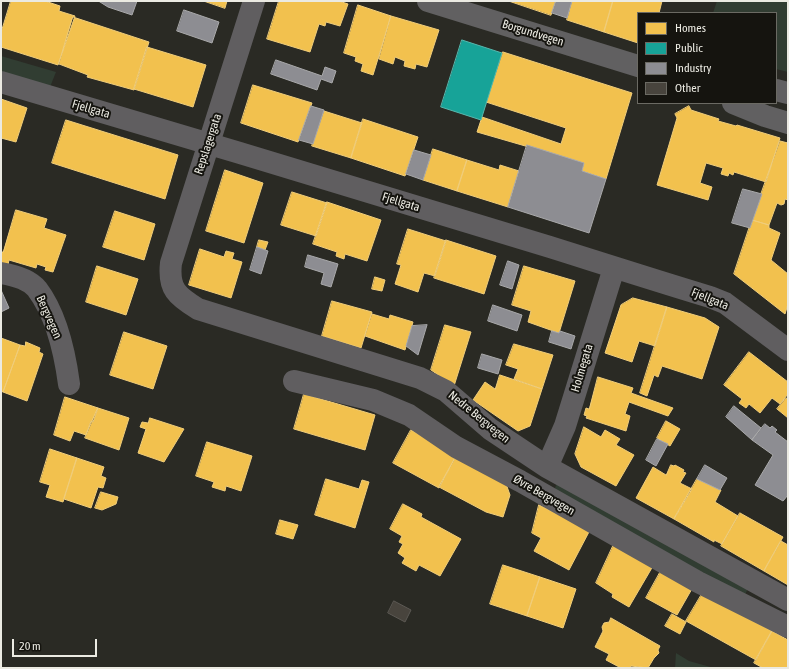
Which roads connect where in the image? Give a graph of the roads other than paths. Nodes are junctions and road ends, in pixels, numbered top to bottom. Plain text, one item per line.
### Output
1 (254, 1) edge
2 (428, 1) edge
3 (637, 66) edge
4 (1, 82) edge
5 (777, 90) edge
6 (788, 93) edge
7 (735, 104) edge
8 (788, 123) edge
9 (208, 143) junction
10 (614, 268) junction
11 (1, 273) edge
12 (174, 288) joint
13 (788, 350) edge
14 (294, 381) dead end
15 (69, 384) dead end
16 (547, 467) junction
17 (788, 600) edge
18 (788, 627) edge

1 - 9 street, Repslagergata
2 - 3 main road, Borgundvegen
4 - 9 street, Fjellgata
5 - 6 main road
7 - 8 main road
9 - 10 street, Fjellgata
9 - 12 street, Repslagergata
10 - 13 street, Fjellgata
10 - 16 street, Holmegata
11 - 15 street, Bergvegen
12 - 16 street, Nedre Bergvegen
14 - 18 street, Øvre Bergvegen
16 - 17 street, Nedre Bergvegen

